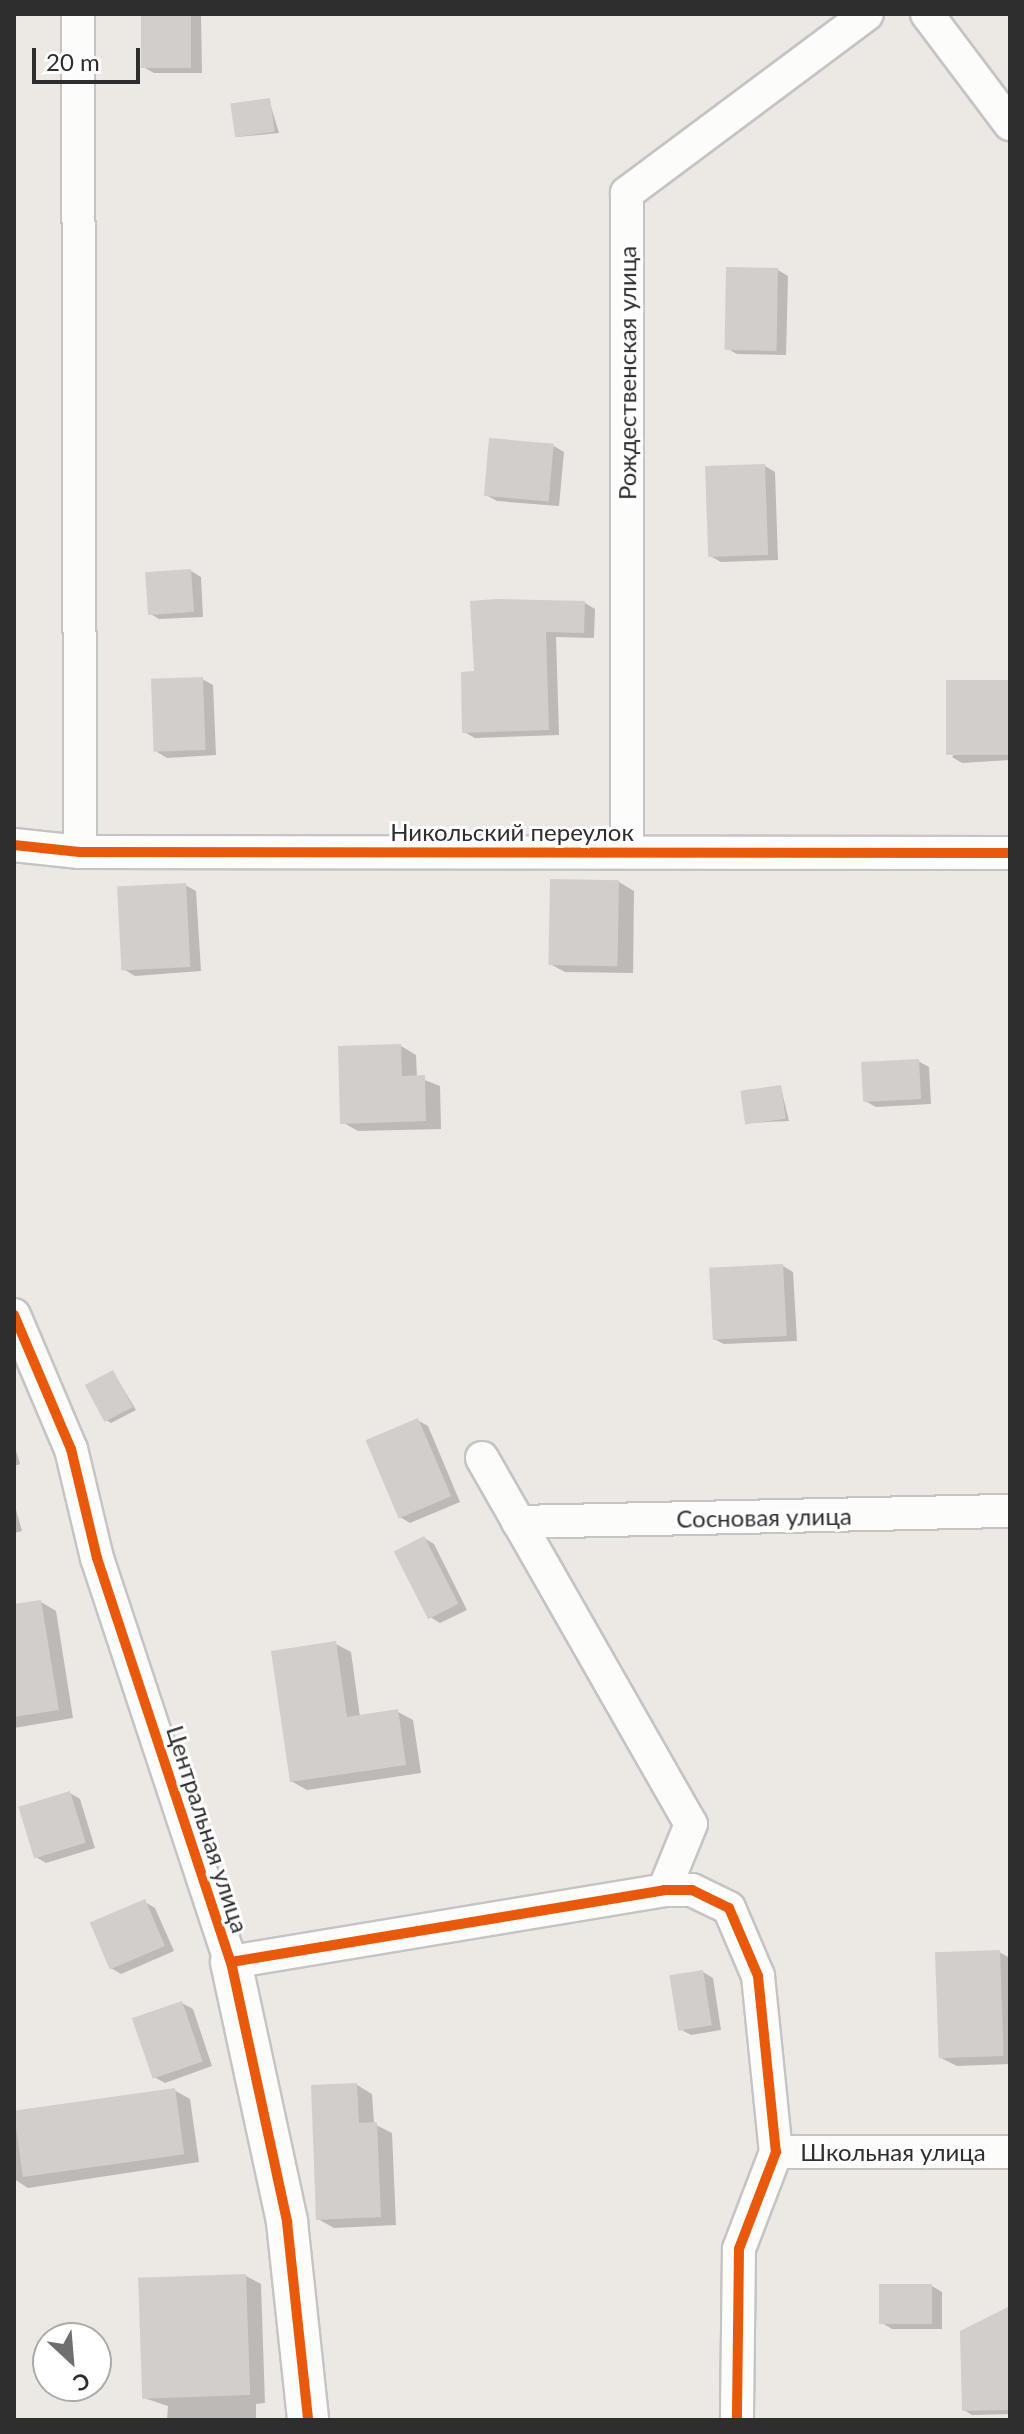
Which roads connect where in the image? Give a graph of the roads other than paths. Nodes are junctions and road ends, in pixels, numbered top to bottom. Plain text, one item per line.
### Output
1 (78, 14) edge
2 (867, 14) edge
3 (927, 14) edge
4 (1010, 124) edge
5 (14, 845) edge
6 (80, 852) junction
7 (627, 852) junction
8 (1010, 853) edge
9 (14, 1315) edge
10 (482, 1458) dead end
11 (1010, 1511) edge
12 (518, 1522) junction
13 (664, 1890) junction
14 (231, 1962) junction
15 (776, 2152) junction
16 (1010, 2152) edge
17 (308, 2420) edge
18 (737, 2420) edge

1 - 6 street
2 - 7 street, Рождественская улица
3 - 4 street
5 - 6 street, Никольский переулок
6 - 7 street, Никольский переулок
7 - 8 street, Никольский переулок
9 - 14 street, Центральная улица
10 - 12 street
11 - 12 street, Сосновая улица
12 - 13 street
13 - 14 street
13 - 15 street
14 - 17 street, Центральная улица
15 - 16 street, Школьная улица
15 - 18 street

